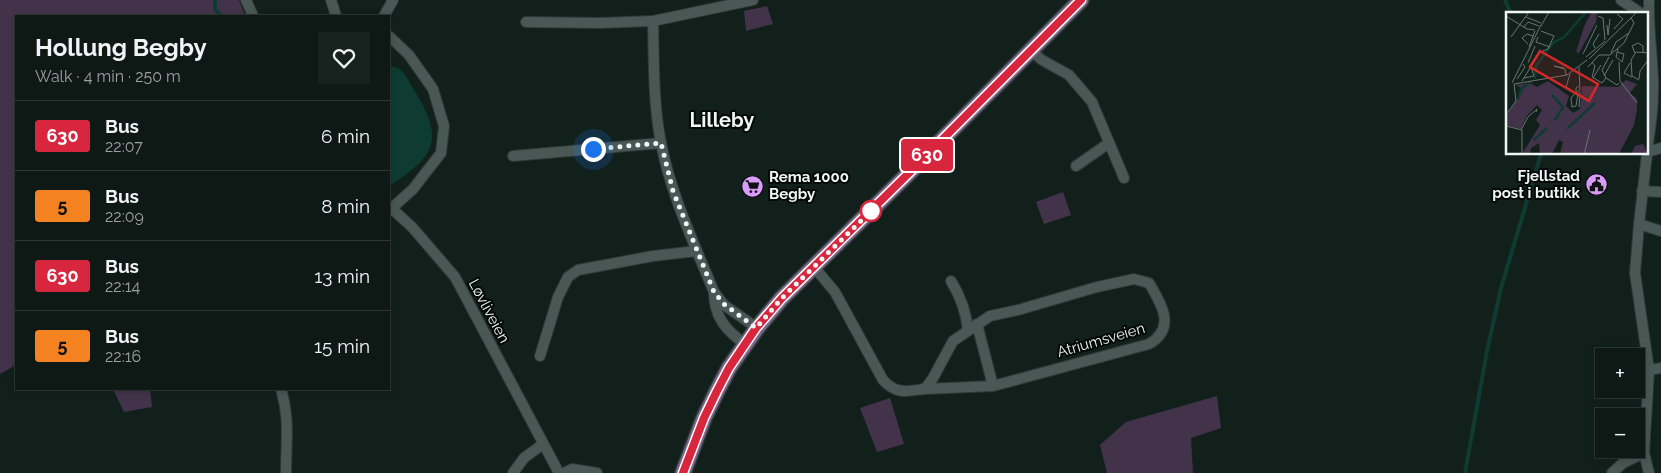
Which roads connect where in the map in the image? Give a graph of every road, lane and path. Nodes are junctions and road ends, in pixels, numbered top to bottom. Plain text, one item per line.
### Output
1 (246, 0) edge
2 (331, 0) edge
3 (393, 0) edge
4 (753, 0) edge
5 (1081, 0) edge
6 (1621, 0) edge
7 (1640, 12) edge
8 (253, 15) edge
9 (336, 15) edge
10 (385, 15) edge
11 (653, 20) junction
12 (526, 22) dead end
13 (1648, 35) edge
14 (390, 37) edge
15 (1031, 50) junction
16 (661, 143) junction
17 (1109, 143) junction
18 (1648, 144) edge
19 (1661, 148) edge
20 (1648, 152) edge
21 (1647, 155) edge
22 (513, 156) dead end
23 (1076, 166) dead end
24 (1124, 178) dead end
25 (1642, 191) junction
26 (1661, 192) edge
27 (390, 207) edge
28 (1639, 224) junction
29 (1661, 231) edge
30 (697, 251) junction
31 (814, 267) junction
32 (951, 281) dead end
33 (714, 292) junction
34 (977, 324) junction
35 (756, 328) junction
36 (968, 330) junction
37 (745, 344) junction
38 (540, 356) dead end
39 (1661, 368) edge
40 (1649, 370) junction
41 (993, 386) junction
42 (926, 389) junction
43 (281, 390) edge
44 (1645, 436) edge
45 (543, 444) junction
46 (1645, 456) edge
47 (1634, 458) edge
48 (286, 473) edge
49 (513, 473) edge
50 (559, 473) edge
51 (564, 473) edge
52 (597, 473) edge
53 (683, 473) edge
54 (1612, 473) edge
55 (1650, 473) edge

1 - 8 street
2 - 9 street
3 - 10 street
4 - 11 street
5 - 15 main road
6 - 7 street
11 - 12 street
11 - 16 street
13 - 18 street
14 - 27 street
15 - 17 street
15 - 31 main road
16 - 22 street
16 - 30 street
17 - 23 street
17 - 24 street
19 - 20 street
21 - 25 street
25 - 26 street
25 - 28 street
27 - 45 street, Løvliveien
28 - 29 street
28 - 40 street
30 - 33 street
30 - 38 street
31 - 35 main road
31 - 42 street, Atriumsveien
32 - 36 street
33 - 35 street
33 - 37 street
34 - 36 street, Atriumsveien
34 - 41 street
34 - 41 street, Atriumsveien
35 - 37 main road
36 - 42 street, Atriumsveien
37 - 53 main road
39 - 40 street
40 - 44 street
41 - 42 street, Atriumsveien
43 - 48 street
45 - 49 street
45 - 50 street, Løvliveien
46 - 55 street
47 - 54 street
51 - 52 street

